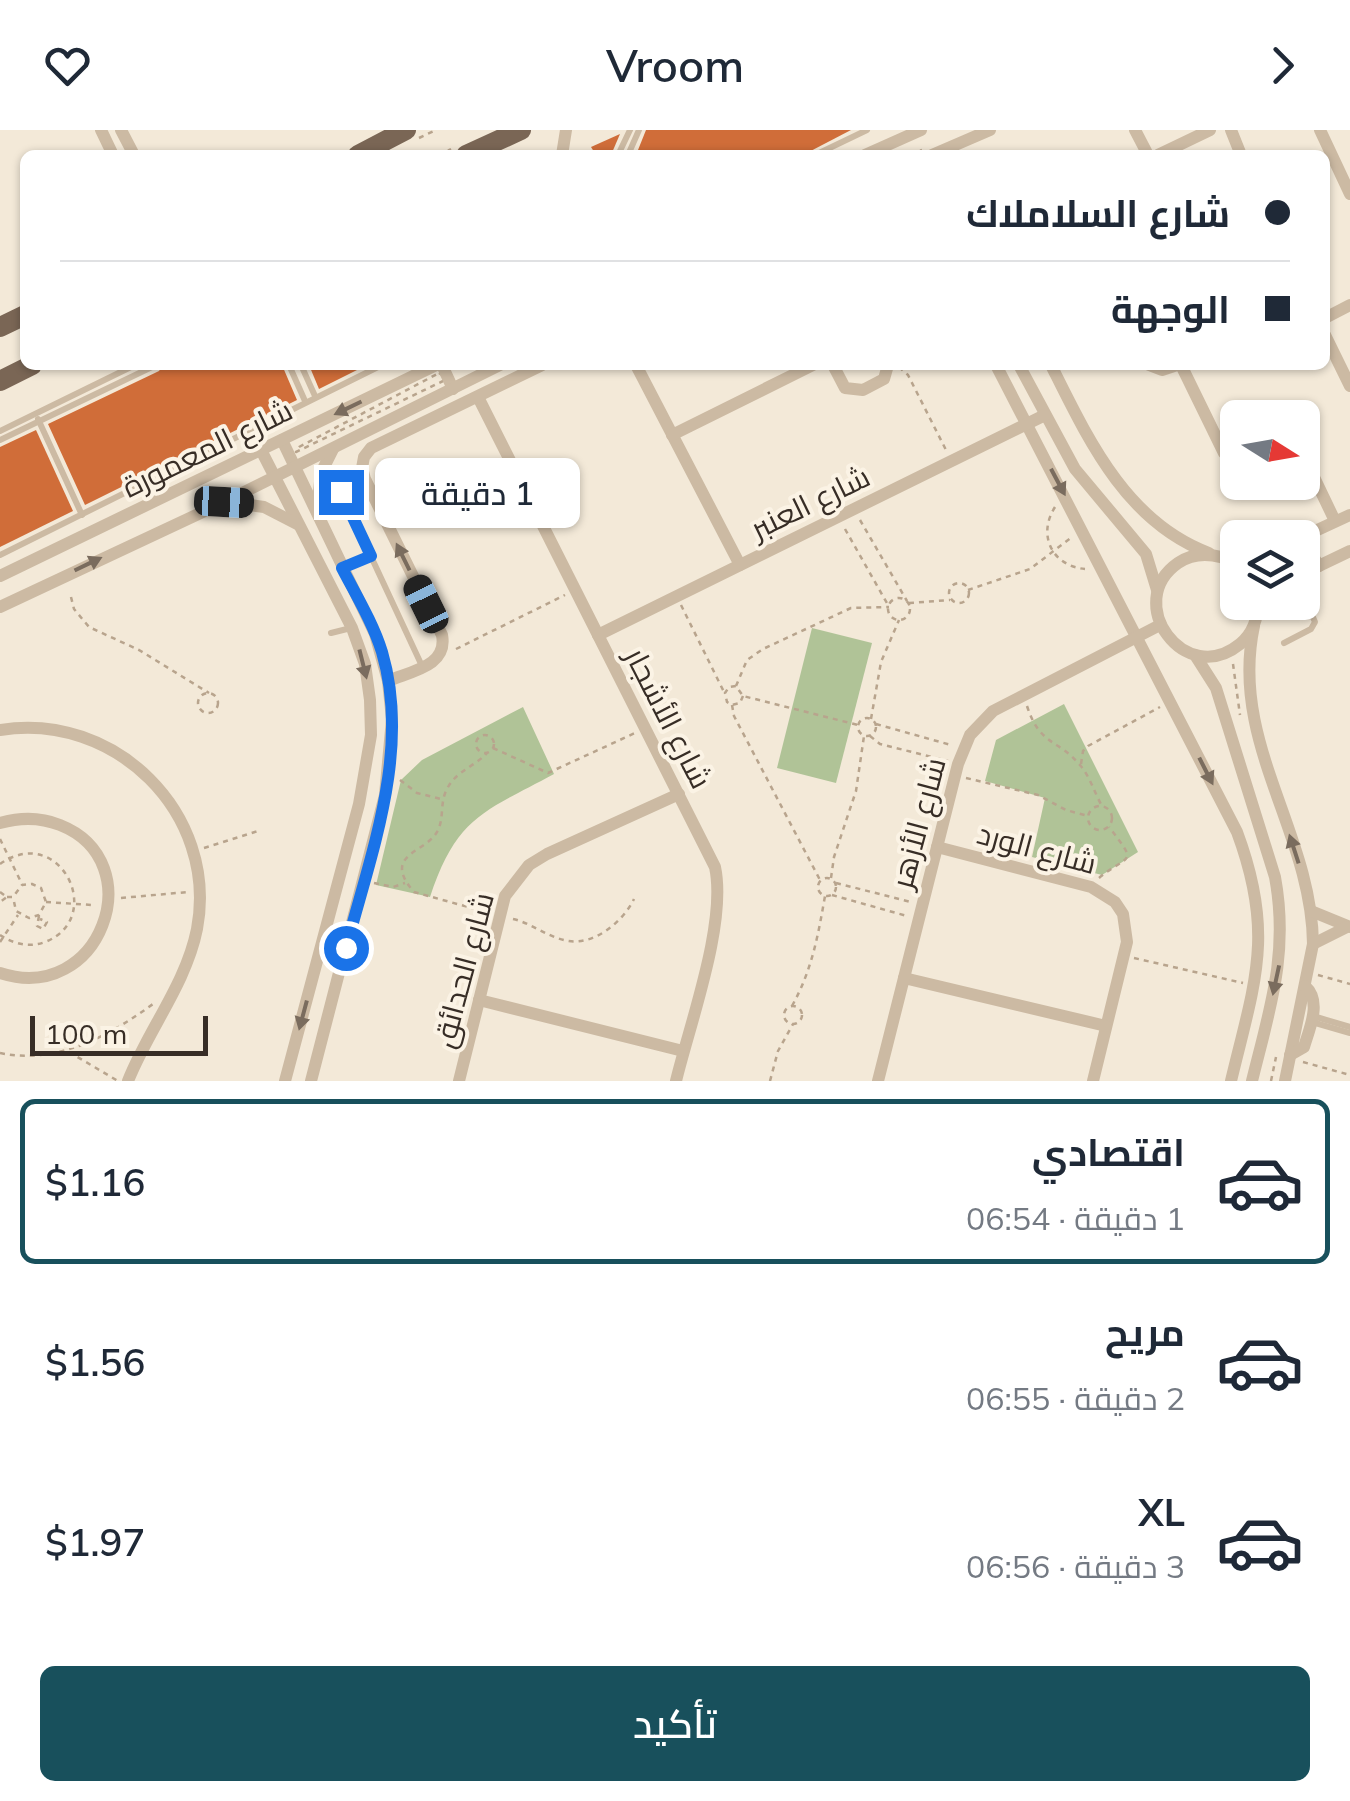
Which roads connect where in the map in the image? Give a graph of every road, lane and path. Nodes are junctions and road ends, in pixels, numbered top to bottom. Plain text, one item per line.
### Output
1 (406, 130) edge
2 (521, 130) edge
3 (839, 130) edge
4 (867, 130) edge
5 (1210, 130) edge
6 (919, 131) edge
7 (985, 132) edge
8 (844, 141) junction
9 (368, 150) edge
10 (477, 150) edge
11 (825, 150) edge
12 (875, 150) edge
13 (935, 150) edge
14 (942, 150) edge
15 (1173, 150) edge
16 (1330, 151) edge
17 (1350, 194) edge
18 (1330, 345) edge
19 (126, 370) edge
20 (145, 370) edge
21 (291, 370) edge
22 (303, 370) edge
23 (371, 370) edge
24 (429, 370) edge
25 (442, 370) edge
26 (490, 370) edge
27 (532, 370) edge
28 (639, 370) edge
29 (803, 370) edge
30 (836, 370) edge
31 (888, 370) edge
32 (899, 370) edge
33 (999, 370) edge
34 (1022, 370) edge
35 (1054, 370) edge
36 (1182, 370) edge
37 (1350, 386) edge
38 (453, 389) junction
39 (315, 396) junction
40 (478, 397) junction
41 (306, 401) junction
42 (1045, 415) junction
43 (37, 417) junction
44 (394, 418) junction
45 (1027, 424) junction
46 (0, 430) edge
47 (400, 432) junction
48 (672, 435) junction
49 (0, 440) edge
50 (282, 440) junction
51 (1220, 445) edge
52 (335, 446) junction
53 (261, 450) junction
54 (296, 450) joint
55 (952, 461) junction
56 (294, 466) junction
57 (274, 475) junction
58 (1320, 490) edge
59 (341, 492) dead end
60 (1066, 498) junction
61 (224, 502) junction
62 (854, 509) junction
63 (82, 515) junction
64 (1350, 515) edge
65 (838, 516) junction
66 (1335, 521) junction
67 (321, 522) junction
68 (1082, 528) junction
69 (1320, 528) edge
70 (302, 532) junction
71 (1350, 552) edge
72 (0, 554) edge
73 (1054, 554) junction
74 (1217, 555) junction
75 (371, 556) junction
76 (1220, 556) edge
77 (740, 565) junction
78 (1101, 565) junction
79 (1320, 566) edge
80 (342, 568) junction
81 (0, 576) edge
82 (575, 590) junction
83 (968, 590) junction
84 (1158, 593) junction
85 (677, 596) junction
86 (71, 597) dead end
87 (952, 600) junction
88 (908, 602) junction
89 (0, 606) edge
90 (888, 607) junction
91 (899, 620) junction
92 (1256, 620) edge
93 (1314, 620) edge
94 (1160, 625) junction
95 (1254, 626) junction
96 (352, 628) junction
97 (330, 633) dead end
98 (598, 635) junction
99 (1138, 636) junction
100 (1284, 643) dead end
101 (1194, 655) junction
102 (442, 656) junction
103 (422, 667) junction
104 (388, 680) junction
105 (736, 686) junction
106 (210, 694) dead end
107 (725, 694) junction
108 (1025, 694) junction
109 (743, 696) junction
110 (1170, 701) junction
111 (732, 704) junction
112 (871, 718) junction
113 (876, 724) junction
114 (858, 725) junction
115 (646, 728) junction
116 (0, 730) edge
117 (867, 736) junction
118 (493, 748) junction
119 (963, 749) junction
120 (486, 753) junction
121 (390, 763) junction
122 (1081, 765) junction
123 (957, 770) junction
124 (680, 794) junction
125 (443, 800) junction
126 (1102, 806) junction
127 (1088, 816) junction
128 (2, 821) edge
129 (1109, 828) junction
130 (258, 831) dead end
131 (0, 839) edge
132 (937, 848) junction
133 (194, 852) junction
134 (9, 858) junction
135 (0, 864) edge
136 (831, 878) junction
137 (364, 880) junction
138 (820, 880) junction
139 (406, 883) junction
140 (836, 883) junction
141 (22, 885) junction
142 (1091, 886) junction
143 (199, 891) junction
144 (0, 892) edge
145 (832, 895) junction
146 (825, 896) junction
147 (7, 897) junction
148 (13, 897) junction
149 (634, 899) dead end
150 (0, 902) edge
151 (46, 902) junction
152 (109, 902) junction
153 (74, 904) junction
154 (1311, 911) junction
155 (921, 912) junction
156 (19, 914) junction
157 (499, 915) junction
158 (1348, 927) edge
159 (1, 938) edge
160 (1313, 944) junction
161 (1124, 956) junction
162 (0, 973) edge
163 (904, 978) junction
164 (1306, 979) junction
165 (1350, 984) edge
166 (1254, 985) junction
167 (175, 989) junction
168 (478, 1000) junction
169 (792, 1006) junction
170 (1311, 1019) junction
171 (794, 1024) junction
172 (1106, 1026) junction
173 (1350, 1030) edge
174 (68, 1051) junction
175 (683, 1052) junction
176 (0, 1053) edge
177 (1290, 1057) junction
178 (1350, 1075) edge
179 (118, 1081) edge
180 (128, 1081) edge
181 (285, 1081) edge
182 (312, 1081) edge
183 (459, 1081) edge
184 (676, 1081) edge
185 (770, 1081) edge
186 (878, 1081) edge
187 (1093, 1081) edge
188 (1231, 1081) edge
189 (1252, 1081) edge
190 (1284, 1081) edge

1 - 9 main road
2 - 10 main road
3 - 8 lane
4 - 8 lane
5 - 15 street
6 - 12 street
6 - 13 street
7 - 14 street
8 - 11 lane
16 - 17 street
18 - 37 street
19 - 43 lane
20 - 43 lane
21 - 41 lane
22 - 39 lane
23 - 39 lane
24 -> 50 street, شارع المعمورة
25 - 38 street
26 - 38 street, شارع المعمورة
27 - 40 street
28 - 48 street
29 - 48 street
30 - 31 street
32 - 55 path
33 - 45 street
34 - 42 street
35 - 74 street
36 - 51 street
38 - 44 street, شارع المعمورة
39 - 41 lane
40 - 47 street
40 - 82 street, شارع الأشجار
41 - 63 lane
42 - 45 street, شارع العنبر
42 - 84 street
43 - 46 lane
43 - 49 lane
43 - 63 lane
44 - 47 street
44 - 52 street, شارع المعمورة
45 - 55 street, شارع العنبر
45 -> 60 street
102 -> 47 street
48 - 77 street
50 - 53 street, شارع المعمورة
50 - 56 street
52 - 56 street, شارع المعمورة
52 - 67 street
53 - 57 street
53 - 81 street, شارع المعمورة
54 - 54 path
55 - 62 street, شارع العنبر
56 - 57 street, شارع المعمورة
56 - 67 street
57 - 61 street, شارع المعمورة
57 - 70 street
58 - 66 street
59 - 75 lane
60 - 68 street
60 - 73 path
61 - 70 street
89 -> 61 street, شارع المعمورة
62 - 65 street, شارع العنبر
62 - 88 path
63 - 72 lane
64 - 66 street
65 - 77 street, شارع العنبر
65 - 90 path
66 - 69 street
67 - 70 street
67 - 80 street
68 - 73 path
68 - 78 street
70 - 96 street
71 - 79 street
73 - 78 path
73 - 83 path
74 - 76 street
74 - 84 street
75 - 80 lane
75 - 103 lane
77 - 85 street, شارع العنبر
78 - 99 street
80 - 104 street
82 - 98 street, شارع الأشجار
82 - 102 path
83 - 87 path
83 - 87 path
84 - 94 street
85 - 98 street, شارع العنبر
85 - 107 path
86 - 106 path
87 - 88 path
88 - 90 path
88 - 91 path
90 - 91 path
90 - 105 path
91 - 112 path
92 - 95 street
93 - 100 lane
94 - 99 street, شارع الأزهر
94 - 101 street
95 - 101 street
154 -> 95 street
96 - 97 lane
96 -> 181 street
98 - 115 street, شارع الأشجار
99 - 108 street, شارع الأزهر
99 - 110 street
101 -> 189 street
102 - 103 street
103 - 104 street
104 - 121 street
105 - 107 path
105 - 109 path
107 - 111 path
108 - 119 street, شارع الأزهر
108 - 122 path
109 - 111 path
109 - 114 path
110 - 122 path
110 -> 166 street
111 - 138 path
112 - 113 path
112 - 114 path
113 - 117 path
113 - 119 path
114 - 117 path
115 - 118 path
115 - 124 street, شارع الأشجار
116 - 133 street
117 - 123 path
117 - 136 path
118 - 120 path
118 - 120 path
119 - 123 street, شارع الأزهر
120 - 125 path
121 - 125 path
121 - 137 street
122 - 126 path
123 - 127 path
123 - 132 street, شارع الأزهر
124 - 157 street, شارع الحدائق
124 - 175 street, شارع الأشجار
125 - 139 path
126 - 127 path
126 - 129 path
127 - 129 path
128 - 152 street
129 - 142 path
130 - 133 path
131 - 134 path
132 - 142 street, شارع الورد
132 - 155 street, شارع الأزهر
133 - 143 street
134 - 135 path
134 - 141 path
134 - 153 path
136 - 138 path
136 - 140 path
137 - 139 path
137 - 182 street
138 - 146 path
139 - 157 path
140 - 145 path
140 - 155 path
141 - 148 path
141 - 151 path
142 - 161 street, شارع الورد
143 - 152 path
143 - 167 street
144 - 147 path
145 - 146 path
145 - 155 path
146 - 169 path
147 - 148 path
147 - 150 path
148 - 156 path
149 - 157 path
151 - 153 path
151 - 156 path
152 - 153 path
152 - 162 street
153 - 159 path
154 - 158 street
154 - 160 street
155 - 163 street, شارع الأزهر
156 - 159 path
157 - 168 street, شارع الحدائق
158 - 160 street
160 - 164 street
161 - 166 path
161 - 172 street, شارع الورد
163 - 172 street
163 - 186 street, شارع الأزهر
164 - 165 path
164 - 170 street
164 - 177 street
166 - 188 street
167 - 174 path
167 - 180 street
168 - 175 street
168 - 183 street, شارع الحدائق
169 - 171 path
169 - 171 path
170 - 173 lane
170 - 177 street
171 - 185 path
172 - 187 street, شارع الورد
174 - 176 path
174 - 179 path
175 - 184 street, شارع الأشجار
177 - 178 path
177 - 190 street

